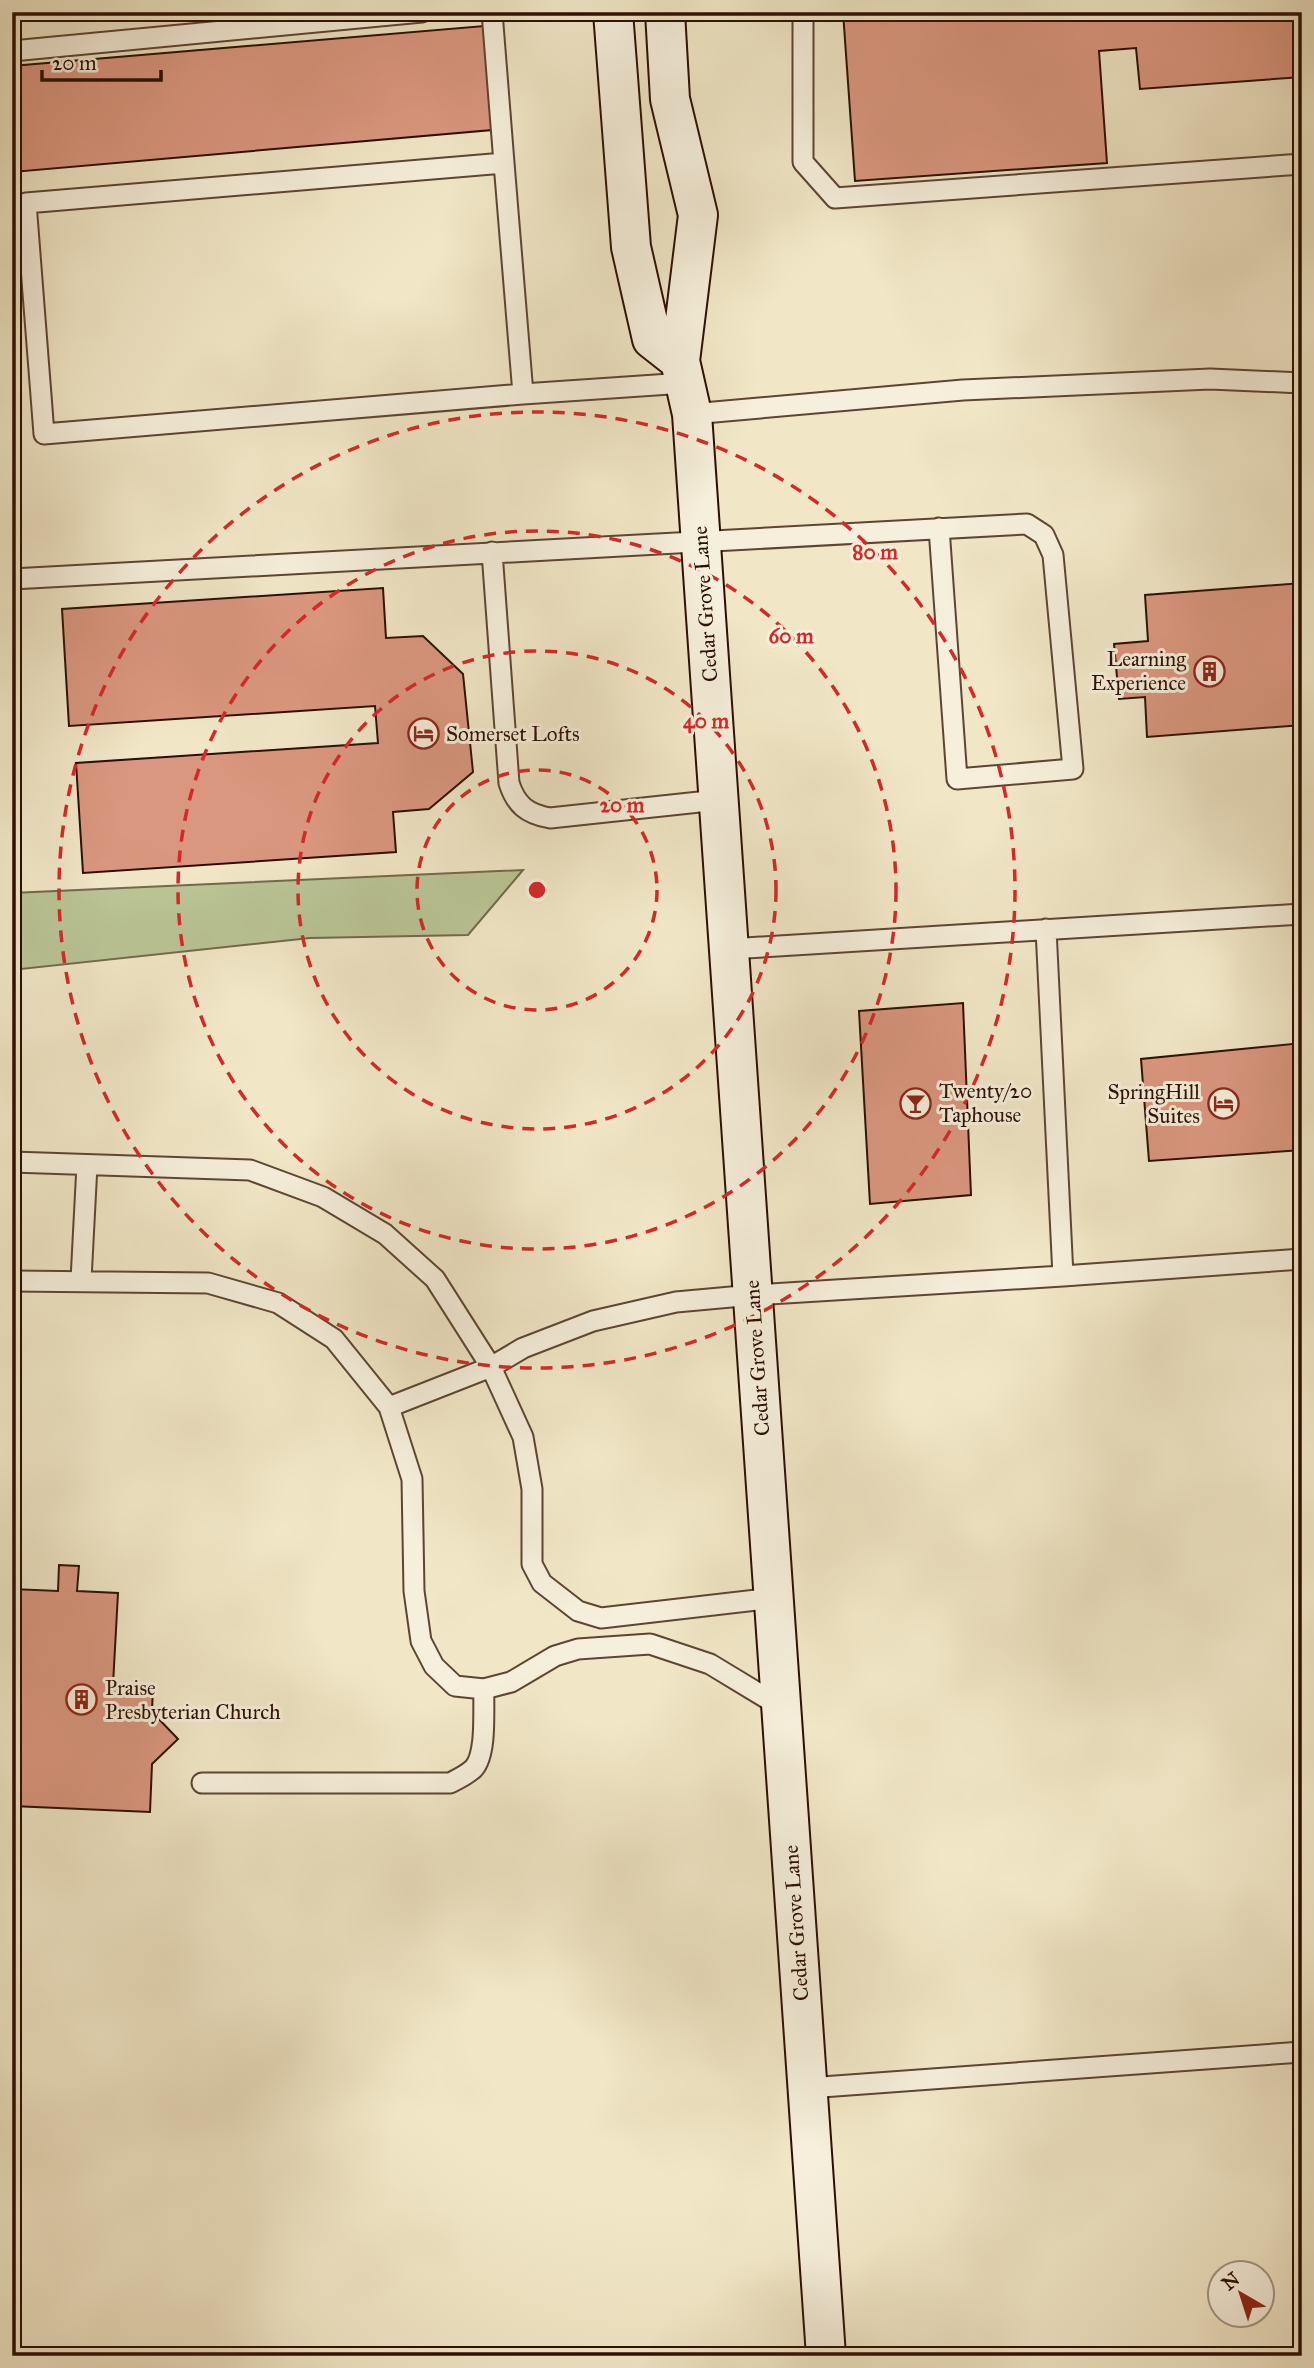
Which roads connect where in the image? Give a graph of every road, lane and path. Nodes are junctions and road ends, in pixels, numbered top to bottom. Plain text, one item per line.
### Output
1 (422, 12) edge
2 (492, 12) edge
3 (613, 12) edge
4 (665, 12) edge
5 (803, 12) edge
6 (12, 51) edge
7 (504, 163) junction
8 (1302, 164) edge
9 (19, 200) edge
10 (1302, 383) edge
11 (686, 386) junction
12 (523, 394) junction
13 (939, 528) junction
14 (700, 542) junction
15 (492, 551) junction
16 (12, 579) edge
17 (718, 800) junction
18 (1302, 914) edge
19 (1046, 929) junction
20 (729, 949) junction
21 (12, 1162) edge
22 (87, 1165) junction
23 (1302, 1259) edge
24 (1063, 1276) junction
25 (12, 1280) edge
26 (81, 1280) junction
27 (753, 1295) junction
28 (491, 1367) junction
29 (389, 1408) junction
30 (774, 1598) junction
31 (484, 1689) junction
32 (781, 1707) junction
33 (202, 1783) dead end
34 (1302, 2052) edge
35 (808, 2088) junction
36 (827, 2356) edge

1 - 6 lane
2 - 7 lane
3 - 11 main road
4 - 11 main road, Cedar Grove Lane
5 - 8 lane
7 - 9 lane
7 - 12 lane
9 - 12 lane
10 - 11 lane
11 - 12 lane
11 - 14 main road, Cedar Grove Lane
13 - 13 lane
13 - 14 lane
14 - 15 lane
14 - 17 main road, Cedar Grove Lane
15 - 16 lane
15 - 17 lane
17 - 20 main road, Cedar Grove Lane
18 - 19 lane
19 - 20 lane
19 - 24 lane
20 - 27 main road, Cedar Grove Lane
21 - 22 lane
22 - 26 lane
22 - 28 lane
23 - 24 lane
24 - 27 lane
25 - 26 lane
26 - 29 lane
27 - 28 lane
27 - 30 main road, Cedar Grove Lane
28 - 29 lane
28 - 30 lane
29 - 31 lane
30 - 32 main road, Cedar Grove Lane
31 - 32 lane
31 - 33 lane
32 - 35 main road, Cedar Grove Lane
34 - 35 lane
35 - 36 main road, Cedar Grove Lane

